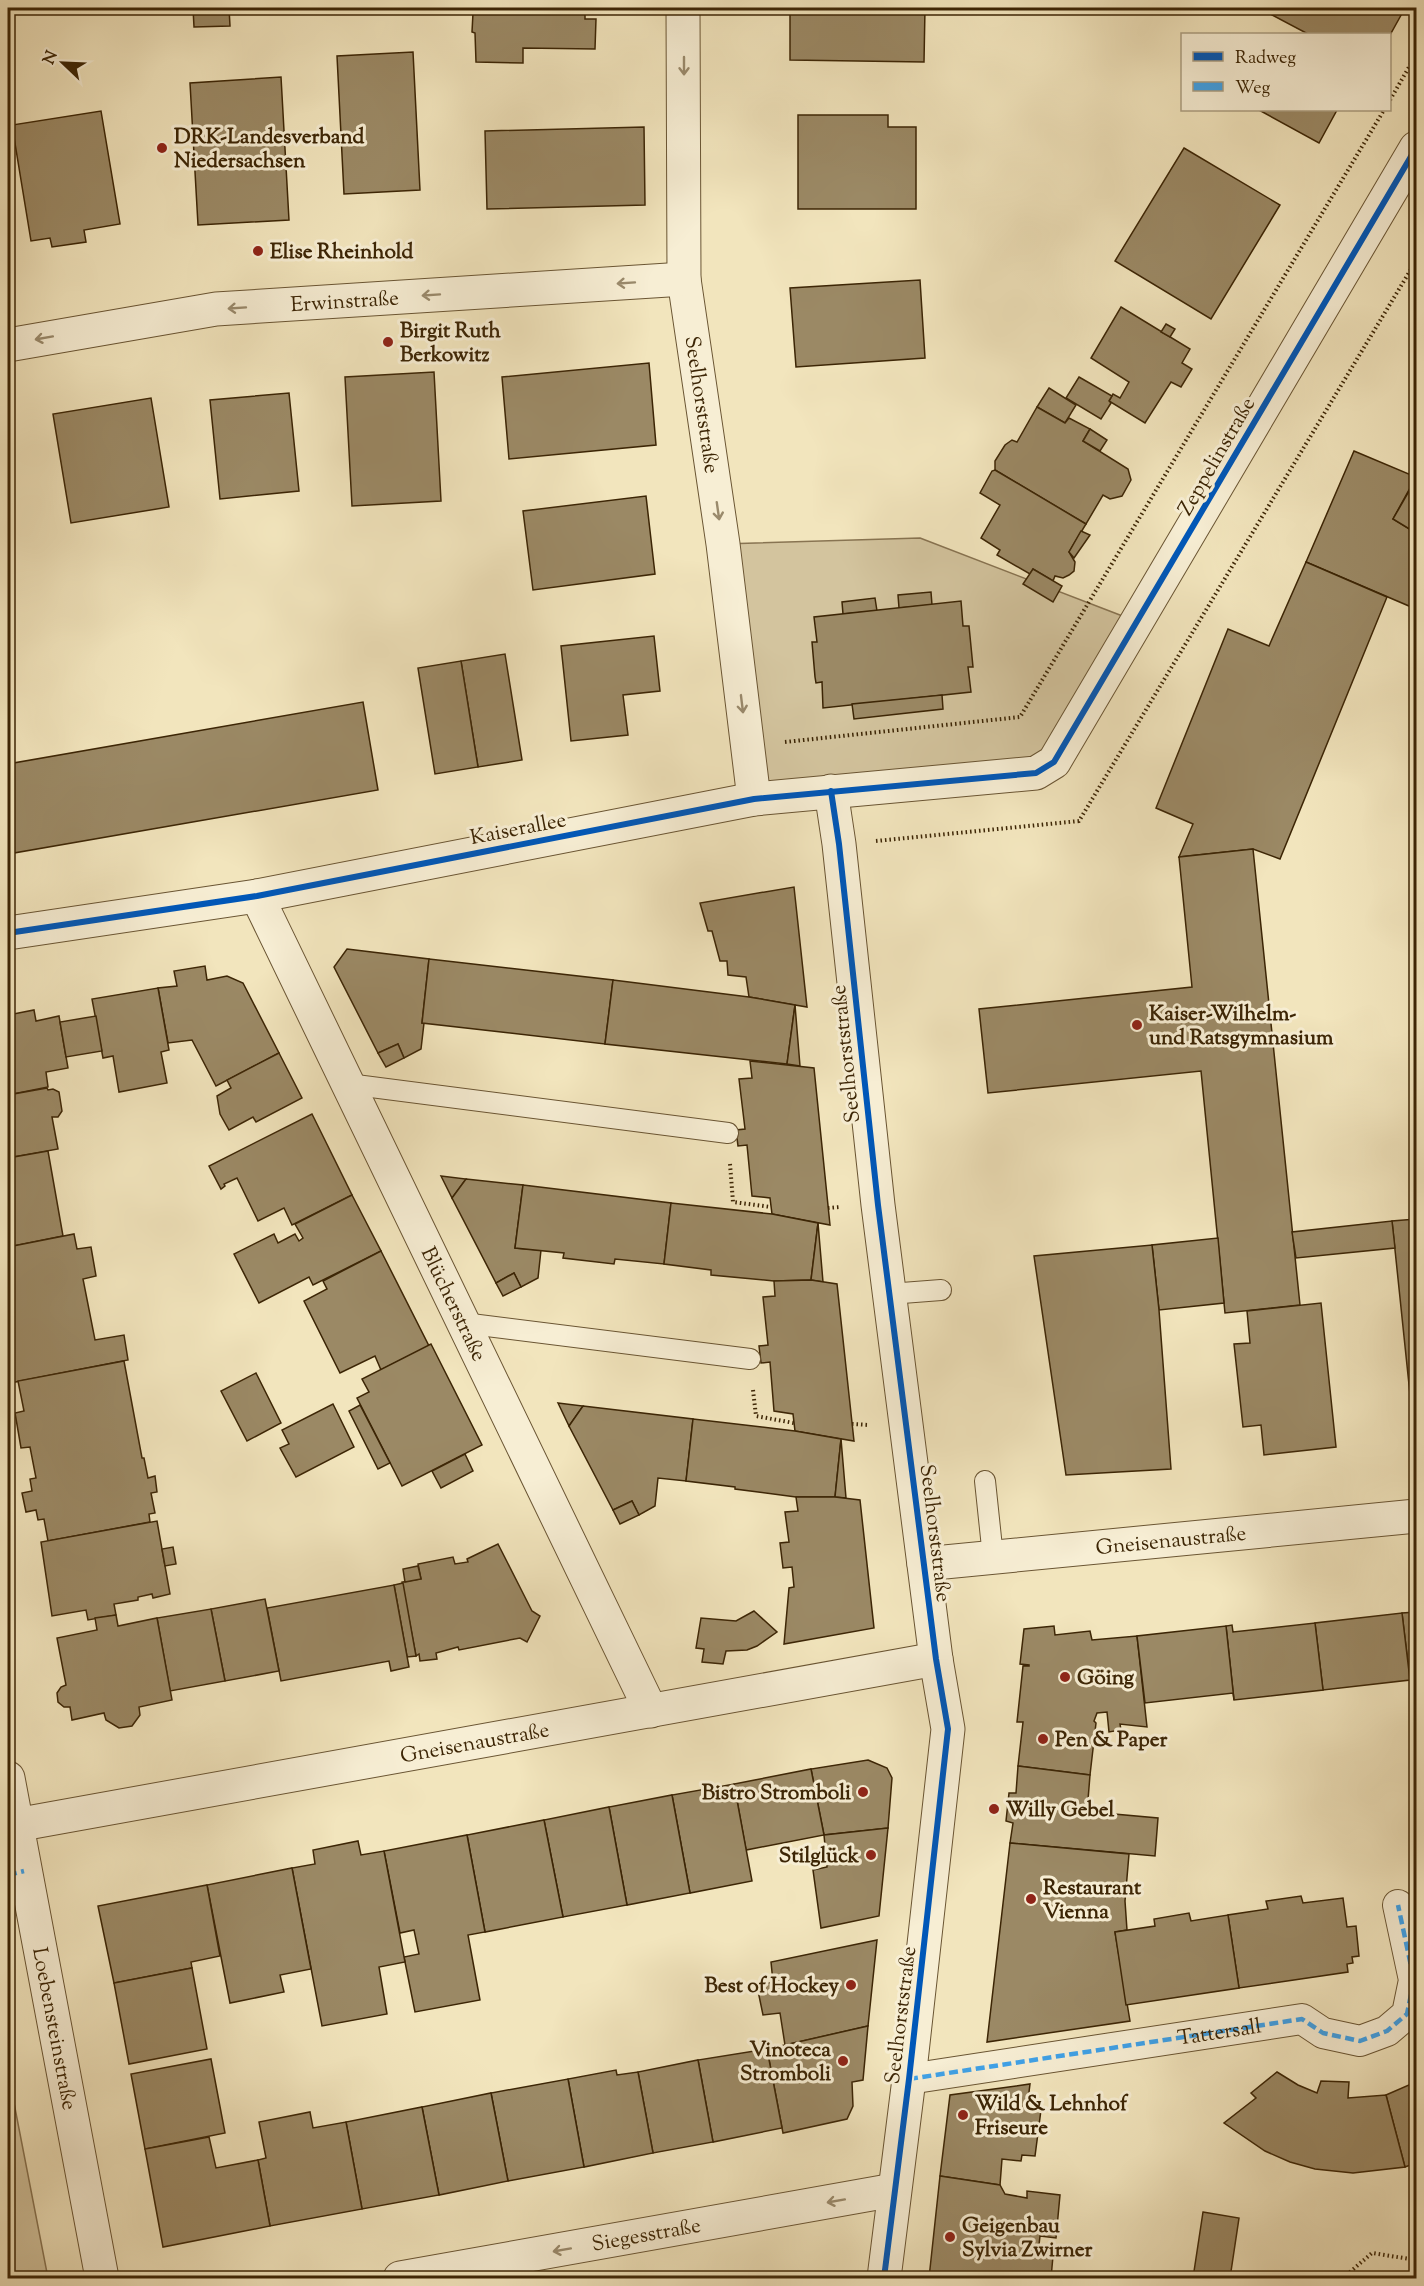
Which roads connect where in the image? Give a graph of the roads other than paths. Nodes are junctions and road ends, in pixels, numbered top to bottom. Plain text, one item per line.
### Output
1 (683, 8) edge
2 (1416, 148) edge
3 (684, 279) junction
4 (8, 345) edge
5 (1036, 773) joint
6 (831, 791) junction
7 (754, 799) junction
8 (257, 896) junction
9 (8, 933) edge
10 (348, 1084) junction
11 (728, 1133) road end
12 (941, 1290) dead end
13 (889, 1294) junction
14 (464, 1323) junction
15 (750, 1359) road end
16 (985, 1481) dead end
17 (1416, 1516) edge
18 (993, 1557) junction
19 (924, 1564) junction
20 (936, 1659) junction
21 (651, 1711) junction
22 (8, 1778) edge
23 (16, 1825) junction
24 (1398, 1905) dead end
25 (909, 2079) junction
26 (894, 2190) junction
27 (102, 2278) edge
28 (400, 2278) edge
29 (884, 2278) edge

1 -> 3 street, Seelhorststraße
2 - 5 street, Zeppelinstraße
3 -> 4 street, Erwinstraße
3 -> 7 street, Seelhorststraße
5 - 6 street, Kaiserallee
6 - 7 street, Kaiserallee
6 - 13 street, Seelhorststraße
7 - 8 street, Kaiserallee
8 - 9 street, Kaiserallee
8 - 10 street, Blücherstraße
10 - 11 lane
10 - 14 street, Blücherstraße
12 - 13 lane
13 - 19 street, Seelhorststraße
14 - 15 lane
14 - 21 street, Blücherstraße
16 - 18 lane
17 - 18 street, Gneisenaustraße
18 - 19 street, Gneisenaustraße
19 - 20 street, Seelhorststraße
20 - 21 street, Gneisenaustraße
20 - 25 street, Seelhorststraße
21 - 23 street, Gneisenaustraße
22 - 23 street, Loebensteinstraße
23 - 27 street, Loebensteinstraße
24 - 25 street, Tattersall
25 - 26 street, Seelhorststraße
26 -> 28 street, Siegesstraße
26 - 29 street, Seelhorststraße

